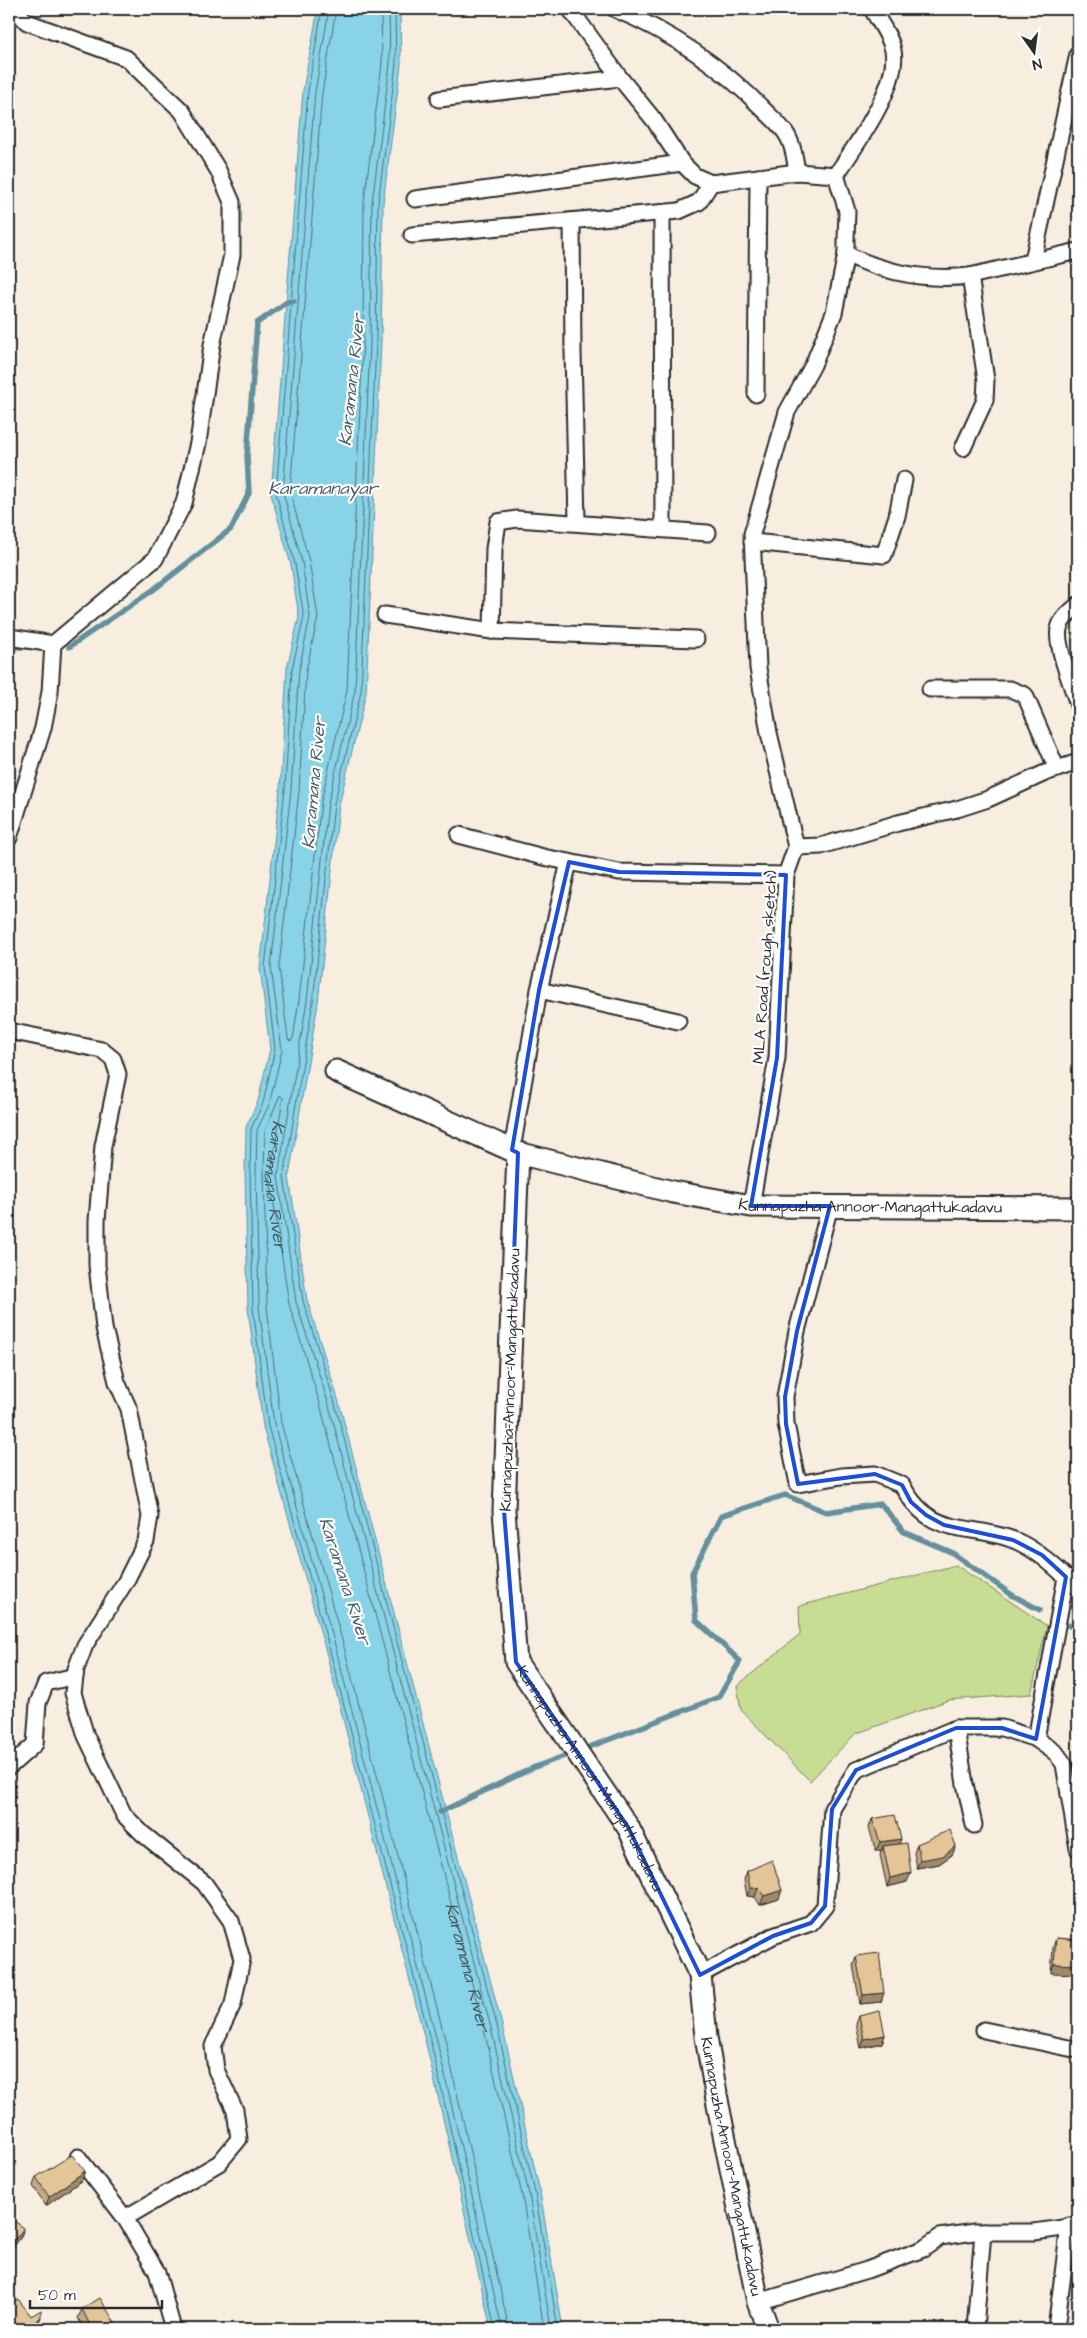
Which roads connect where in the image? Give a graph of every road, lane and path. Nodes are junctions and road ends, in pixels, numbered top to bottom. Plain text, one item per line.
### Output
1 (14, 9) edge
2 (570, 9) edge
3 (615, 9) edge
4 (872, 9) edge
5 (1078, 54) edge
6 (620, 78) junction
7 (439, 99) dead end
8 (682, 163) junction
9 (797, 172) junction
10 (836, 176) junction
11 (758, 177) junction
12 (711, 182) junction
13 (415, 198) dead end
14 (662, 213) junction
15 (572, 221) junction
16 (412, 235) dead end
17 (1078, 251) edge
18 (846, 254) junction
19 (1033, 260) junction
20 (970, 276) junction
21 (756, 394) dead end
22 (963, 448) dead end
23 (904, 480) dead end
24 (577, 522) junction
25 (663, 528) junction
26 (708, 533) dead end
27 (752, 542) junction
28 (1078, 606) edge
29 (385, 615) dead end
30 (492, 630) junction
31 (9, 637) edge
32 (696, 639) dead end
33 (53, 644) junction
34 (930, 689) dead end
35 (1078, 705) edge
36 (1078, 762) edge
37 (1057, 769) junction
38 (459, 835) dead end
39 (9, 838) edge
40 (796, 847) junction
41 (569, 862) junction
42 (786, 875) junction
43 (539, 990) junction
44 (678, 1021) dead end
45 (9, 1031) edge
46 (336, 1072) dead end
47 (515, 1151) junction
48 (751, 1206) junction
49 (830, 1206) junction
50 (1078, 1208) edge
51 (1066, 1577) junction
52 (1078, 1588) edge
53 (75, 1676) junction
54 (956, 1728) junction
55 (1036, 1739) junction
56 (1064, 1764) junction
57 (9, 1768) edge
58 (1078, 1775) edge
59 (1075, 1801) edge
60 (974, 1824) dead end
61 (1078, 1849) edge
62 (700, 1975) junction
63 (984, 2030) dead end
64 (1078, 2050) edge
65 (78, 2157) dead end
66 (126, 2218) junction
67 (1074, 2226) edge
68 (983, 2232) junction
69 (758, 2302) junction
70 (173, 2329) edge
71 (768, 2329) edge
72 (975, 2329) edge
73 (1056, 2329) edge

1 - 33 street
2 - 6 street
3 - 9 street
4 - 10 street
5 - 19 street
6 - 7 street
6 - 8 street
8 - 12 street
8 - 13 street
9 - 10 street
9 - 11 street
10 - 18 street
11 - 12 street
11 - 21 street
12 - 14 street
14 - 15 street
14 - 25 street
15 - 16 street
15 - 24 street
17 - 19 street
18 - 20 street
18 - 27 street
19 - 20 street
20 - 22 street
23 - 27 street
24 - 25 street
24 - 30 street
25 - 26 street
27 - 40 street
28 - 35 street
29 - 30 street
30 - 32 street
31 - 33 street
33 - 39 street
34 - 37 street
36 - 37 street
37 - 40 street
38 - 41 street
40 - 42 street, MLA Road (rough sketch)
41 - 42 street
41 - 43 street
42 - 48 street, MLA Road (rough sketch)
43 - 44 street
43 - 47 street
45 - 53 street
46 - 47 street, Kunnapuzha-Annoor-Mangattukadavu
47 - 48 street, Kunnapuzha-Annoor-Mangattukadavu
47 - 62 street, Kunnapuzha-Annoor-Mangattukadavu
48 - 49 street, Kunnapuzha-Annoor-Mangattukadavu
49 - 50 street, Kunnapuzha-Annoor-Mangattukadavu
49 - 51 street
51 - 52 street
51 - 55 street
53 - 57 street
53 - 66 street
54 - 55 street
54 - 60 street
54 - 62 street
55 - 56 street
56 - 58 street
56 - 59 street
59 - 61 street
62 - 69 street, Kunnapuzha-Annoor-Mangattukadavu
63 - 64 street
65 - 66 street
66 - 70 street
67 - 68 street
67 - 73 street
68 - 69 street
68 - 72 street
69 - 71 street, Kunnapuzha-Annoor-Mangattukadavu

